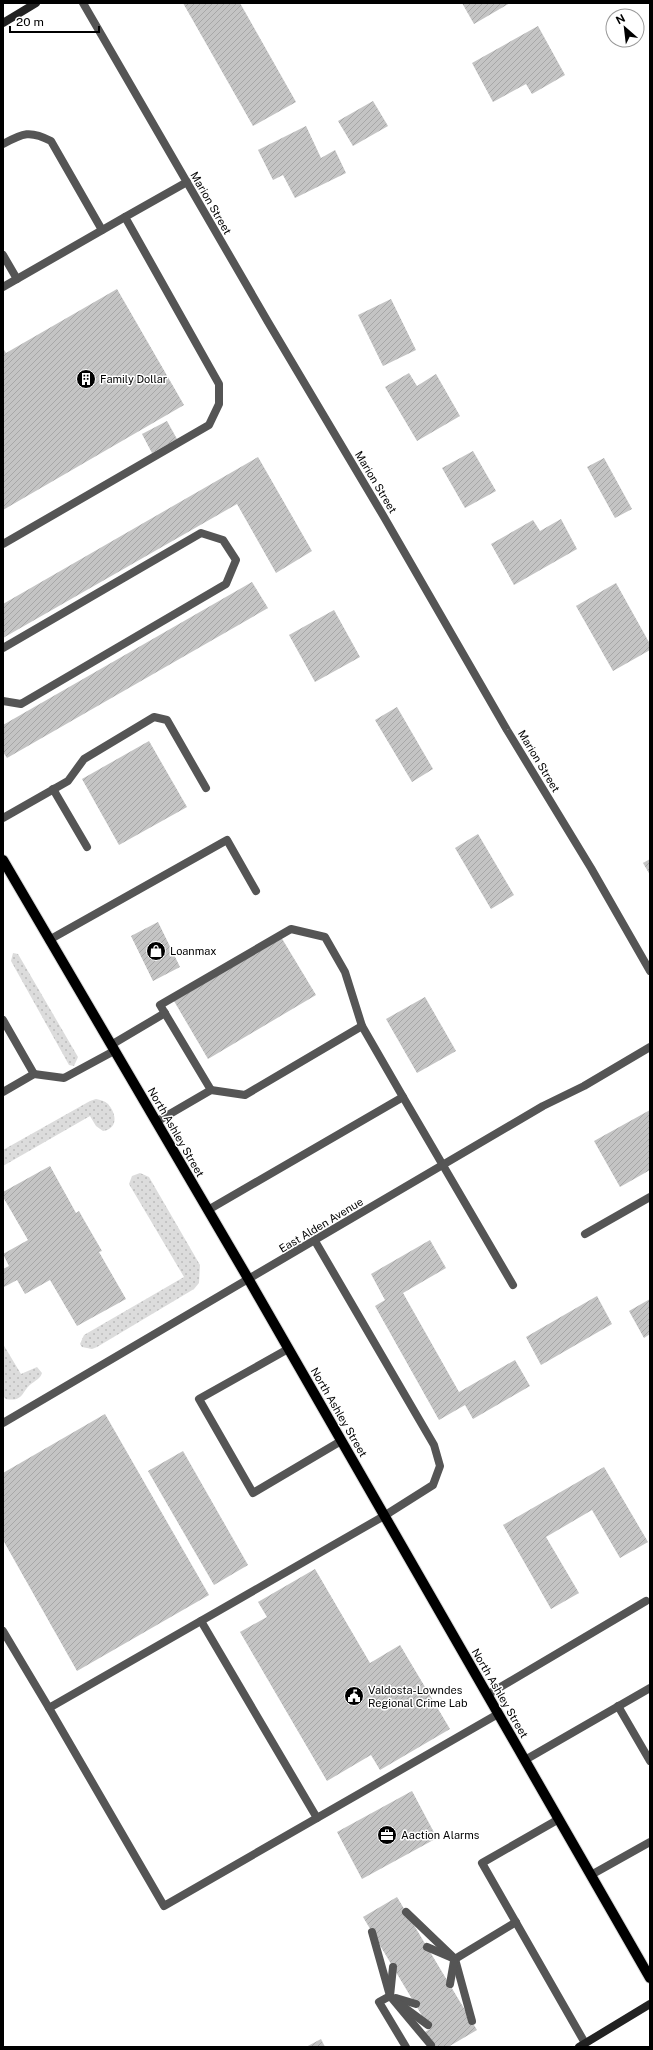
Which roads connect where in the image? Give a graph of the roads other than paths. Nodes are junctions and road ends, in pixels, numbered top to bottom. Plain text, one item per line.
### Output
1 (36, 3) edge
2 (83, 3) edge
3 (3, 23) edge
4 (3, 144) edge
5 (187, 182) junction
6 (125, 217) junction
7 (102, 230) junction
8 (3, 256) edge
9 (17, 279) junction
10 (3, 287) edge
11 (3, 544) edge
12 (3, 648) edge
13 (3, 701) edge
14 (206, 788) dead end
15 (53, 789) junction
16 (3, 818) edge
17 (87, 847) dead end
18 (3, 860) edge
19 (256, 891) dead end
20 (49, 940) junction
21 (650, 971) edge
22 (165, 1014) junction
23 (3, 1020) edge
24 (362, 1026) junction
25 (650, 1047) edge
26 (112, 1048) junction
27 (34, 1074) junction
28 (211, 1090) junction
29 (3, 1092) edge
30 (403, 1097) junction
31 (156, 1122) junction
32 (443, 1166) junction
33 (650, 1197) edge
34 (208, 1210) junction
35 (585, 1234) dead end
36 (315, 1241) junction
37 (249, 1280) junction
38 (513, 1285) dead end
39 (288, 1349) junction
40 (3, 1423) edge
41 (341, 1441) junction
42 (384, 1516) junction
43 (646, 1601) dead end
44 (202, 1621) junction
45 (3, 1631) edge
46 (650, 1688) edge
47 (487, 1695) junction
48 (618, 1706) junction
49 (49, 1708) junction
50 (498, 1714) junction
51 (525, 1760) junction
52 (650, 1761) edge
53 (317, 1818) junction
54 (559, 1819) junction
55 (650, 1842) edge
56 (591, 1875) junction
57 (406, 1912) dead end
58 (516, 1922) junction
59 (416, 1929) dead end
60 (372, 1932) dead end
61 (427, 1947) dead end
62 (383, 1949) dead end
63 (455, 1959) junction
64 (393, 1967) dead end
65 (650, 1978) edge
66 (450, 1984) dead end
67 (390, 1996) junction
68 (416, 2004) dead end
69 (650, 2004) edge
70 (462, 2005) dead end
71 (472, 2021) dead end
72 (428, 2025) dead end
73 (431, 2045) dead end
74 (582, 2045) edge
75 (406, 2047) edge

1 - 3 street
2 - 5 street, Marion Street
4 - 7 street
5 - 6 street
5 - 21 street, Marion Street
6 - 7 street
6 - 11 street
7 - 9 street
8 - 9 street
9 - 10 street
12 - 13 street
14 - 15 street
15 - 16 street
15 - 17 street
18 - 20 main road, North Ashley Street
19 - 20 street
20 - 26 main road, North Ashley Street
22 - 24 street
22 - 26 street
22 - 28 street
23 - 27 street
24 - 28 street
24 - 30 street
25 - 32 street, East Alden Avenue
26 - 27 street
26 - 31 main road, North Ashley Street
27 - 29 street
28 - 31 street
30 - 32 street
30 - 34 street
31 - 34 main road, North Ashley Street
32 - 36 street, East Alden Avenue
32 - 38 street
33 - 35 street
34 - 37 main road, North Ashley Street
36 - 37 street, East Alden Avenue
36 - 42 street
37 - 39 main road, North Ashley Street
37 - 40 street, East Alden Avenue
39 - 41 main road, North Ashley Street
39 - 41 street
41 - 42 main road, North Ashley Street
42 - 44 street
42 - 47 main road, North Ashley Street
43 - 47 street
44 - 49 street
44 - 53 street
45 - 49 street
46 - 48 street
47 - 50 main road, North Ashley Street
48 - 51 street
48 - 52 street
49 - 53 street
50 - 51 main road, North Ashley Street
50 - 53 street
51 - 54 main road, North Ashley Street
54 - 56 main road, North Ashley Street
54 - 58 street
55 - 56 street
56 - 65 main road, North Ashley Street
57 - 63 street
58 - 63 street
58 - 74 street
59 - 63 street
60 - 67 street
61 - 63 street
62 - 67 street
63 - 66 street
63 - 70 street
63 - 71 street
64 - 67 street
67 - 68 street
67 - 72 street
67 - 73 street
67 - 75 street
69 - 74 street

